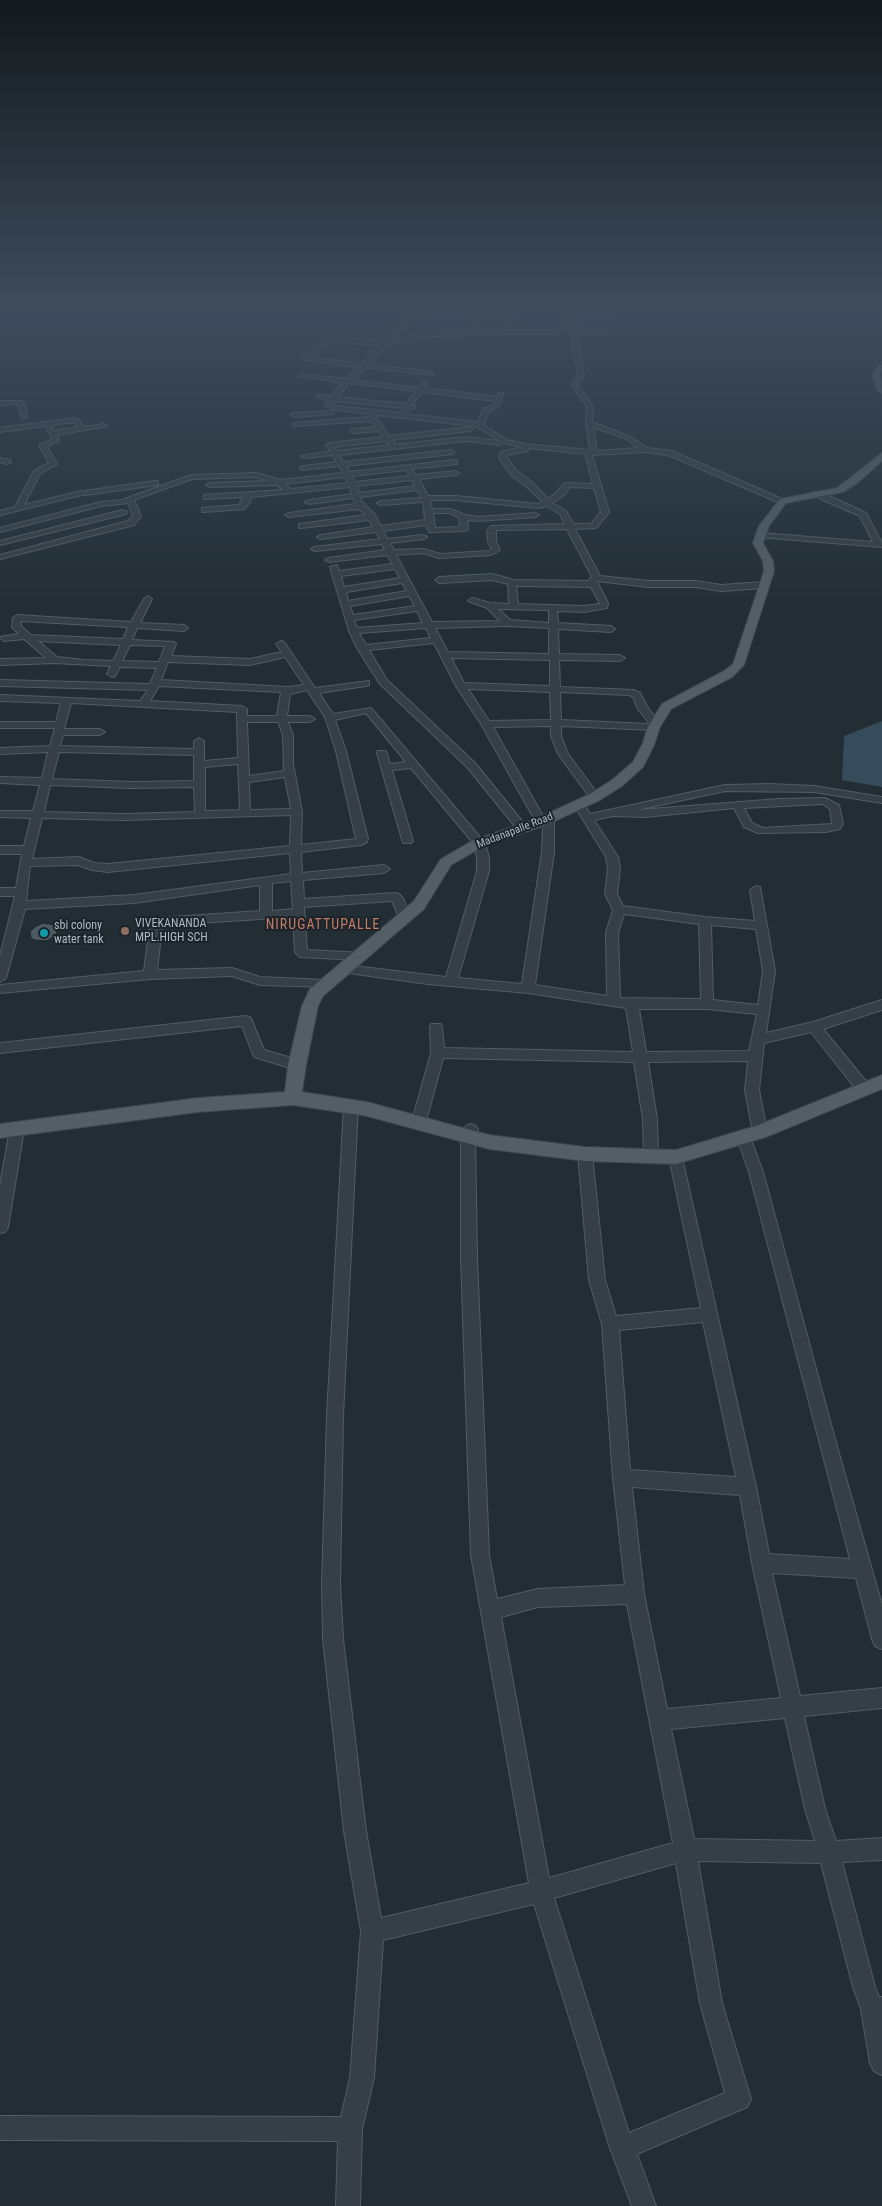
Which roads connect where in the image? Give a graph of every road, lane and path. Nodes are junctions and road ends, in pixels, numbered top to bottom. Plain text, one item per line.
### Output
1 (22, 407) edge
2 (331, 407) edge
3 (407, 407) edge
4 (412, 407) edge
5 (494, 407) edge
6 (590, 407) edge
7 (417, 408) dead end
8 (48, 414) dead end
9 (371, 414) junction
10 (474, 414) dead end
11 (294, 415) dead end
12 (402, 415) junction
13 (483, 415) junction
14 (32, 416) dead end
15 (50, 423) junction
16 (589, 423) junction
17 (295, 425) dead end
18 (104, 426) dead end
19 (483, 426) junction
20 (380, 428) junction
21 (83, 429) junction
22 (0, 430) edge
23 (353, 431) dead end
24 (53, 433) junction
25 (387, 438) junction
26 (499, 440) junction
27 (457, 445) dead end
28 (533, 446) junction
29 (646, 450) junction
30 (397, 452) junction
31 (450, 452) dead end
32 (591, 452) junction
33 (504, 454) junction
34 (305, 456) dead end
35 (882, 456) edge
36 (337, 459) junction
37 (454, 462) dead end
38 (407, 467) junction
39 (304, 468) dead end
40 (455, 473) dead end
41 (346, 474) junction
42 (204, 476) junction
43 (414, 477) junction
44 (174, 482) junction
45 (278, 482) junction
46 (353, 484) junction
47 (210, 485) junction
48 (230, 485) junction
49 (598, 486) junction
50 (421, 487) junction
51 (289, 491) junction
52 (817, 494) junction
53 (357, 495) junction
54 (230, 496) junction
55 (247, 496) junction
56 (207, 497) junction
57 (130, 499) junction
58 (426, 499) junction
59 (783, 501) junction
60 (117, 502) junction
61 (309, 502) dead end
62 (547, 502) junction
63 (380, 503) dead end
64 (361, 506) junction
65 (16, 509) junction
66 (428, 511) junction
67 (123, 512) junction
68 (0, 513) edge
69 (289, 515) dead end
70 (535, 515) dead end
71 (372, 517) junction
72 (136, 518) junction
73 (463, 518) junction
74 (428, 522) junction
75 (27, 523) junction
76 (302, 526) dead end
77 (478, 528) junction
78 (572, 528) junction
79 (378, 529) junction
80 (0, 530) edge
81 (36, 534) junction
82 (761, 534) junction
83 (321, 537) dead end
84 (423, 537) dead end
85 (383, 540) junction
86 (0, 542) edge
87 (881, 545) edge
88 (43, 546) junction
89 (314, 549) dead end
90 (390, 553) junction
91 (0, 557) edge
92 (398, 566) junction
93 (333, 567) junction
94 (405, 580) junction
95 (439, 580) dead end
96 (595, 581) junction
97 (512, 583) junction
98 (764, 585) junction
99 (340, 590) junction
100 (412, 593) junction
101 (148, 599) dead end
102 (472, 601) dead end
103 (344, 604) junction
104 (490, 606) junction
105 (514, 606) junction
106 (421, 608) junction
107 (553, 608) junction
108 (349, 618) junction
109 (508, 624) junction
110 (134, 625) junction
111 (430, 626) junction
112 (555, 626) junction
113 (16, 628) junction
114 (184, 628) dead end
115 (611, 629) dead end
116 (353, 631) junction
117 (29, 637) junction
118 (2, 638) edge
119 (438, 640) junction
120 (281, 644) dead end
121 (125, 646) junction
122 (362, 648) junction
123 (140, 649) dead end
124 (288, 654) junction
125 (445, 655) junction
126 (555, 656) junction
127 (620, 658) dead end
128 (54, 660) junction
129 (0, 662) edge
130 (164, 662) junction
131 (118, 663) junction
132 (112, 674) dead end
133 (0, 683) edge
134 (366, 683) dead end
135 (154, 685) junction
136 (461, 686) junction
137 (312, 689) junction
138 (553, 689) junction
139 (288, 690) junction
140 (0, 698) edge
141 (67, 700) junction
142 (143, 703) junction
143 (330, 717) junction
144 (282, 718) junction
145 (241, 719) junction
146 (310, 719) dead end
147 (555, 723) junction
148 (486, 724) junction
149 (0, 725) edge
150 (655, 726) junction
151 (59, 728) junction
152 (100, 732) dead end
153 (199, 741) dead end
154 (55, 749) junction
155 (0, 751) edge
156 (200, 752) junction
157 (382, 753) dead end
158 (242, 761) junction
159 (200, 764) junction
160 (413, 765) junction
161 (386, 767) junction
162 (290, 773) junction
163 (0, 780) edge
164 (243, 780) junction
165 (46, 781) junction
166 (200, 784) junction
167 (595, 798) junction
168 (882, 800) edge
169 (579, 805) junction
170 (737, 805) junction
171 (297, 812) junction
172 (616, 813) junction
173 (0, 814) edge
174 (38, 814) junction
175 (200, 814) junction
176 (246, 814) junction
177 (587, 818) junction
178 (545, 820) junction
179 (522, 828) junction
180 (407, 841) dead end
181 (479, 843) junction
182 (0, 850) edge
183 (29, 850) junction
184 (295, 850) junction
185 (25, 863) junction
186 (384, 869) dead end
187 (296, 877) junction
188 (266, 880) junction
189 (756, 890) dead end
190 (0, 892) edge
191 (23, 892) junction
192 (20, 905) junction
193 (299, 908) junction
194 (619, 911) junction
195 (266, 913) junction
196 (404, 918) junction
197 (705, 921) junction
198 (761, 925) junction
199 (360, 956) junction
200 (2, 962) edge
201 (344, 969) junction
202 (150, 975) junction
203 (0, 978) edge
204 (451, 982) junction
205 (325, 984) junction
206 (528, 989) junction
207 (0, 990) edge
208 (614, 1002) junction
209 (632, 1004) junction
210 (707, 1004) junction
211 (882, 1005) edge
212 (764, 1010) junction
213 (436, 1027) dead end
214 (814, 1027) junction
215 (758, 1040) junction
216 (0, 1048) edge
217 (438, 1053) junction
218 (755, 1056) junction
219 (639, 1057) junction
220 (297, 1065) junction
221 (882, 1082) edge
222 (864, 1089) junction
223 (294, 1095) junction
224 (351, 1105) junction
225 (421, 1114) junction
226 (0, 1121) edge
227 (8, 1130) edge
228 (469, 1134) junction
229 (752, 1135) junction
230 (585, 1154) junction
231 (651, 1157) junction
232 (676, 1157) junction
233 (0, 1227) edge
234 (708, 1314) junction
235 (610, 1324) junction
236 (622, 1478) junction
237 (747, 1487) junction
238 (761, 1563) junction
239 (862, 1569) junction
240 (635, 1594) junction
241 (491, 1610) junction
242 (882, 1639) edge
243 (882, 1698) edge
244 (792, 1706) junction
245 (660, 1720) junction
246 (882, 1849) edge
247 (685, 1850) junction
248 (829, 1852) junction
249 (541, 1891) junction
250 (372, 1931) junction
251 (877, 2009) edge
252 (882, 2063) edge
253 (0, 2128) edge
254 (350, 2129) junction
255 (622, 2148) junction
256 (348, 2206) edge
257 (644, 2206) edge

1 - 14 street
2 - 9 street
3 - 12 street
4 - 7 street
5 - 13 street
6 - 16 street
8 - 15 street
9 - 11 street
9 - 12 street
9 - 17 street
9 - 20 street
10 - 13 street
12 - 19 street
13 - 19 street
15 - 21 street
15 - 22 street
15 - 24 street
16 - 29 street
16 - 32 street
18 - 21 street
19 - 25 street
19 - 26 street
20 - 23 street
20 - 25 street
21 - 24 street
24 - 65 street
25 - 30 street
25 - 36 street
26 - 28 street
26 - 30 street
26 - 33 street
27 - 30 street
28 - 32 street
28 - 33 street
29 - 32 street
29 - 59 street
30 - 31 street
30 - 36 street
30 - 36 street
30 - 38 street
32 - 49 street
33 - 62 street
34 - 36 street
35 - 52 main road
36 - 39 street
36 - 41 street
37 - 38 street
38 - 41 street
38 - 43 street
40 - 43 street
41 - 45 street
41 - 46 street
42 - 44 street
42 - 45 street
42 - 47 street
43 - 46 street
43 - 50 street
44 - 57 street
44 - 65 street
45 - 48 street
45 - 51 street
46 - 51 street
46 - 53 street
47 - 48 street
47 - 56 street
48 - 54 street
49 - 62 street
49 - 78 street
50 - 53 street
50 - 58 street
51 - 55 street
52 - 59 main road
52 - 87 street
53 - 61 street
53 - 64 street
54 - 55 street
54 - 56 street
55 - 56 street
57 - 60 street
57 - 72 street
58 - 62 street
58 - 63 street
58 - 66 street
59 - 82 main road
60 - 67 street
60 - 75 street
62 - 78 street
64 - 69 street
64 - 71 street
65 - 68 street
65 - 75 street
66 - 73 street
66 - 74 street
67 - 72 street
67 - 81 street
70 - 73 street
71 - 76 street
71 - 79 street
72 - 88 street
73 - 77 street
74 - 77 street
74 - 79 street
75 - 80 street
75 - 81 street
77 - 78 street
77 - 90 street
78 - 96 street
79 - 83 street
79 - 85 street
81 - 86 street
81 - 88 street
82 - 87 street
82 - 98 main road, Madanapalle Road
84 - 85 street
85 - 89 street
85 - 90 street
88 - 91 street
90 - 92 street
90 - 93 street
92 - 93 street
92 - 94 street
93 - 99 street
94 - 99 street
94 - 100 street
95 - 97 street
96 - 97 street
96 - 98 street
96 - 107 street
97 - 105 street
98 - 150 main road, Madanapalle Road
99 - 103 street
100 - 103 street
100 - 106 street
101 - 110 street
102 - 104 street
103 - 108 street
104 - 105 street
104 - 109 street
105 - 107 street
106 - 108 street
106 - 111 street
107 - 112 street
108 - 116 street
109 - 111 street
109 - 112 street
110 - 113 street
110 - 114 street
110 - 121 street
111 - 116 street
111 - 119 street
112 - 115 street
112 - 126 street
113 - 117 street
113 - 118 street
116 - 122 street
117 - 118 street
117 - 121 street
117 - 128 street
119 - 122 street
119 - 125 street
120 - 124 street
121 - 123 street
121 - 130 street
121 - 131 street
122 - 179 street
124 - 130 street
124 - 137 street
125 - 126 street
125 - 136 street
126 - 127 street
126 - 138 street
128 - 129 street
128 - 131 street
130 - 131 street
130 - 135 street
131 - 132 street
133 - 135 street
134 - 137 street
135 - 139 street
135 - 142 street
136 - 138 street
136 - 148 street
137 - 139 street
137 - 143 street
138 - 147 street
138 - 150 street
139 - 144 street
140 - 141 street
141 - 142 street
141 - 151 street
142 - 145 street
143 - 160 street
143 - 184 street
144 - 145 street
144 - 146 street
144 - 162 street
145 - 158 street
147 - 148 street
147 - 150 street
147 - 167 street
148 - 178 street
149 - 151 street
150 - 167 main road, Madanapalle Road
151 - 152 street
151 - 154 street
153 - 156 street
154 - 155 street
154 - 156 street
154 - 165 street
156 - 159 street
157 - 161 street
158 - 159 street
158 - 164 street
159 - 166 street
160 - 161 street
160 - 181 street
161 - 180 street
162 - 164 street
162 - 171 street
163 - 165 street
164 - 176 street
165 - 166 street
165 - 174 street
166 - 175 street
167 - 169 main road, Madanapalle Road
168 - 172 street
169 - 177 street
169 - 178 main road, Madanapalle Road
170 - 170 street
170 - 172 street
171 - 176 street
171 - 184 street
172 - 177 street
173 - 174 street
174 - 175 street
174 - 183 street
175 - 176 street
177 - 194 street
178 - 179 main road, Madanapalle Road
178 - 206 street
179 - 181 main road, Madanapalle Road
181 - 196 main road, Madanapalle Road
181 - 204 street
182 - 183 street
183 - 185 street
184 - 185 street
184 - 187 street
185 - 191 street
186 - 187 street
187 - 188 street
187 - 193 street
188 - 192 street
188 - 195 street
189 - 198 street
190 - 191 street
191 - 192 street
192 - 200 street
193 - 195 street
193 - 196 street
193 - 199 street
194 - 197 street
194 - 208 street
195 - 202 street
196 - 199 main road, Madanapalle Road
197 - 198 street
197 - 210 street
198 - 212 street
199 - 201 main road, Madanapalle Road
200 - 203 street
201 - 204 street
201 - 205 main road, Madanapalle Road
202 - 205 street
202 - 207 street
204 - 206 street
205 - 220 main road, Madanapalle Road
206 - 208 street
208 - 209 street
209 - 210 street
209 - 219 street
210 - 212 street
211 - 214 street
212 - 215 street
213 - 217 street
214 - 215 street
214 - 222 street
215 - 218 street
216 - 220 street
217 - 219 street
217 - 225 street
218 - 219 street
218 - 229 street
219 - 231 street
220 - 223 main road, Madanapalle Road
221 - 222 main road
222 - 229 main road
223 - 224 main road
223 - 225 main road
223 - 226 main road
223 - 227 main road
224 - 228 main road
224 - 250 street
225 - 228 main road
227 - 233 street
228 - 230 main road
228 - 241 street
229 - 232 main road
229 - 239 street
230 - 231 main road
230 - 235 street
231 - 232 main road
232 - 234 street
234 - 235 street
234 - 237 street
235 - 236 street
236 - 237 street
236 - 240 street
237 - 238 street
238 - 239 street
238 - 244 street
239 - 242 street
240 - 241 street
240 - 245 street
241 - 249 street
243 - 244 street
244 - 245 street
244 - 248 street
245 - 247 street
246 - 248 street
247 - 248 street
247 - 249 street
247 - 255 street
248 - 251 street
249 - 250 street
249 - 255 street
250 - 254 street
251 - 252 street
253 - 254 street
254 - 256 street
255 - 257 street

